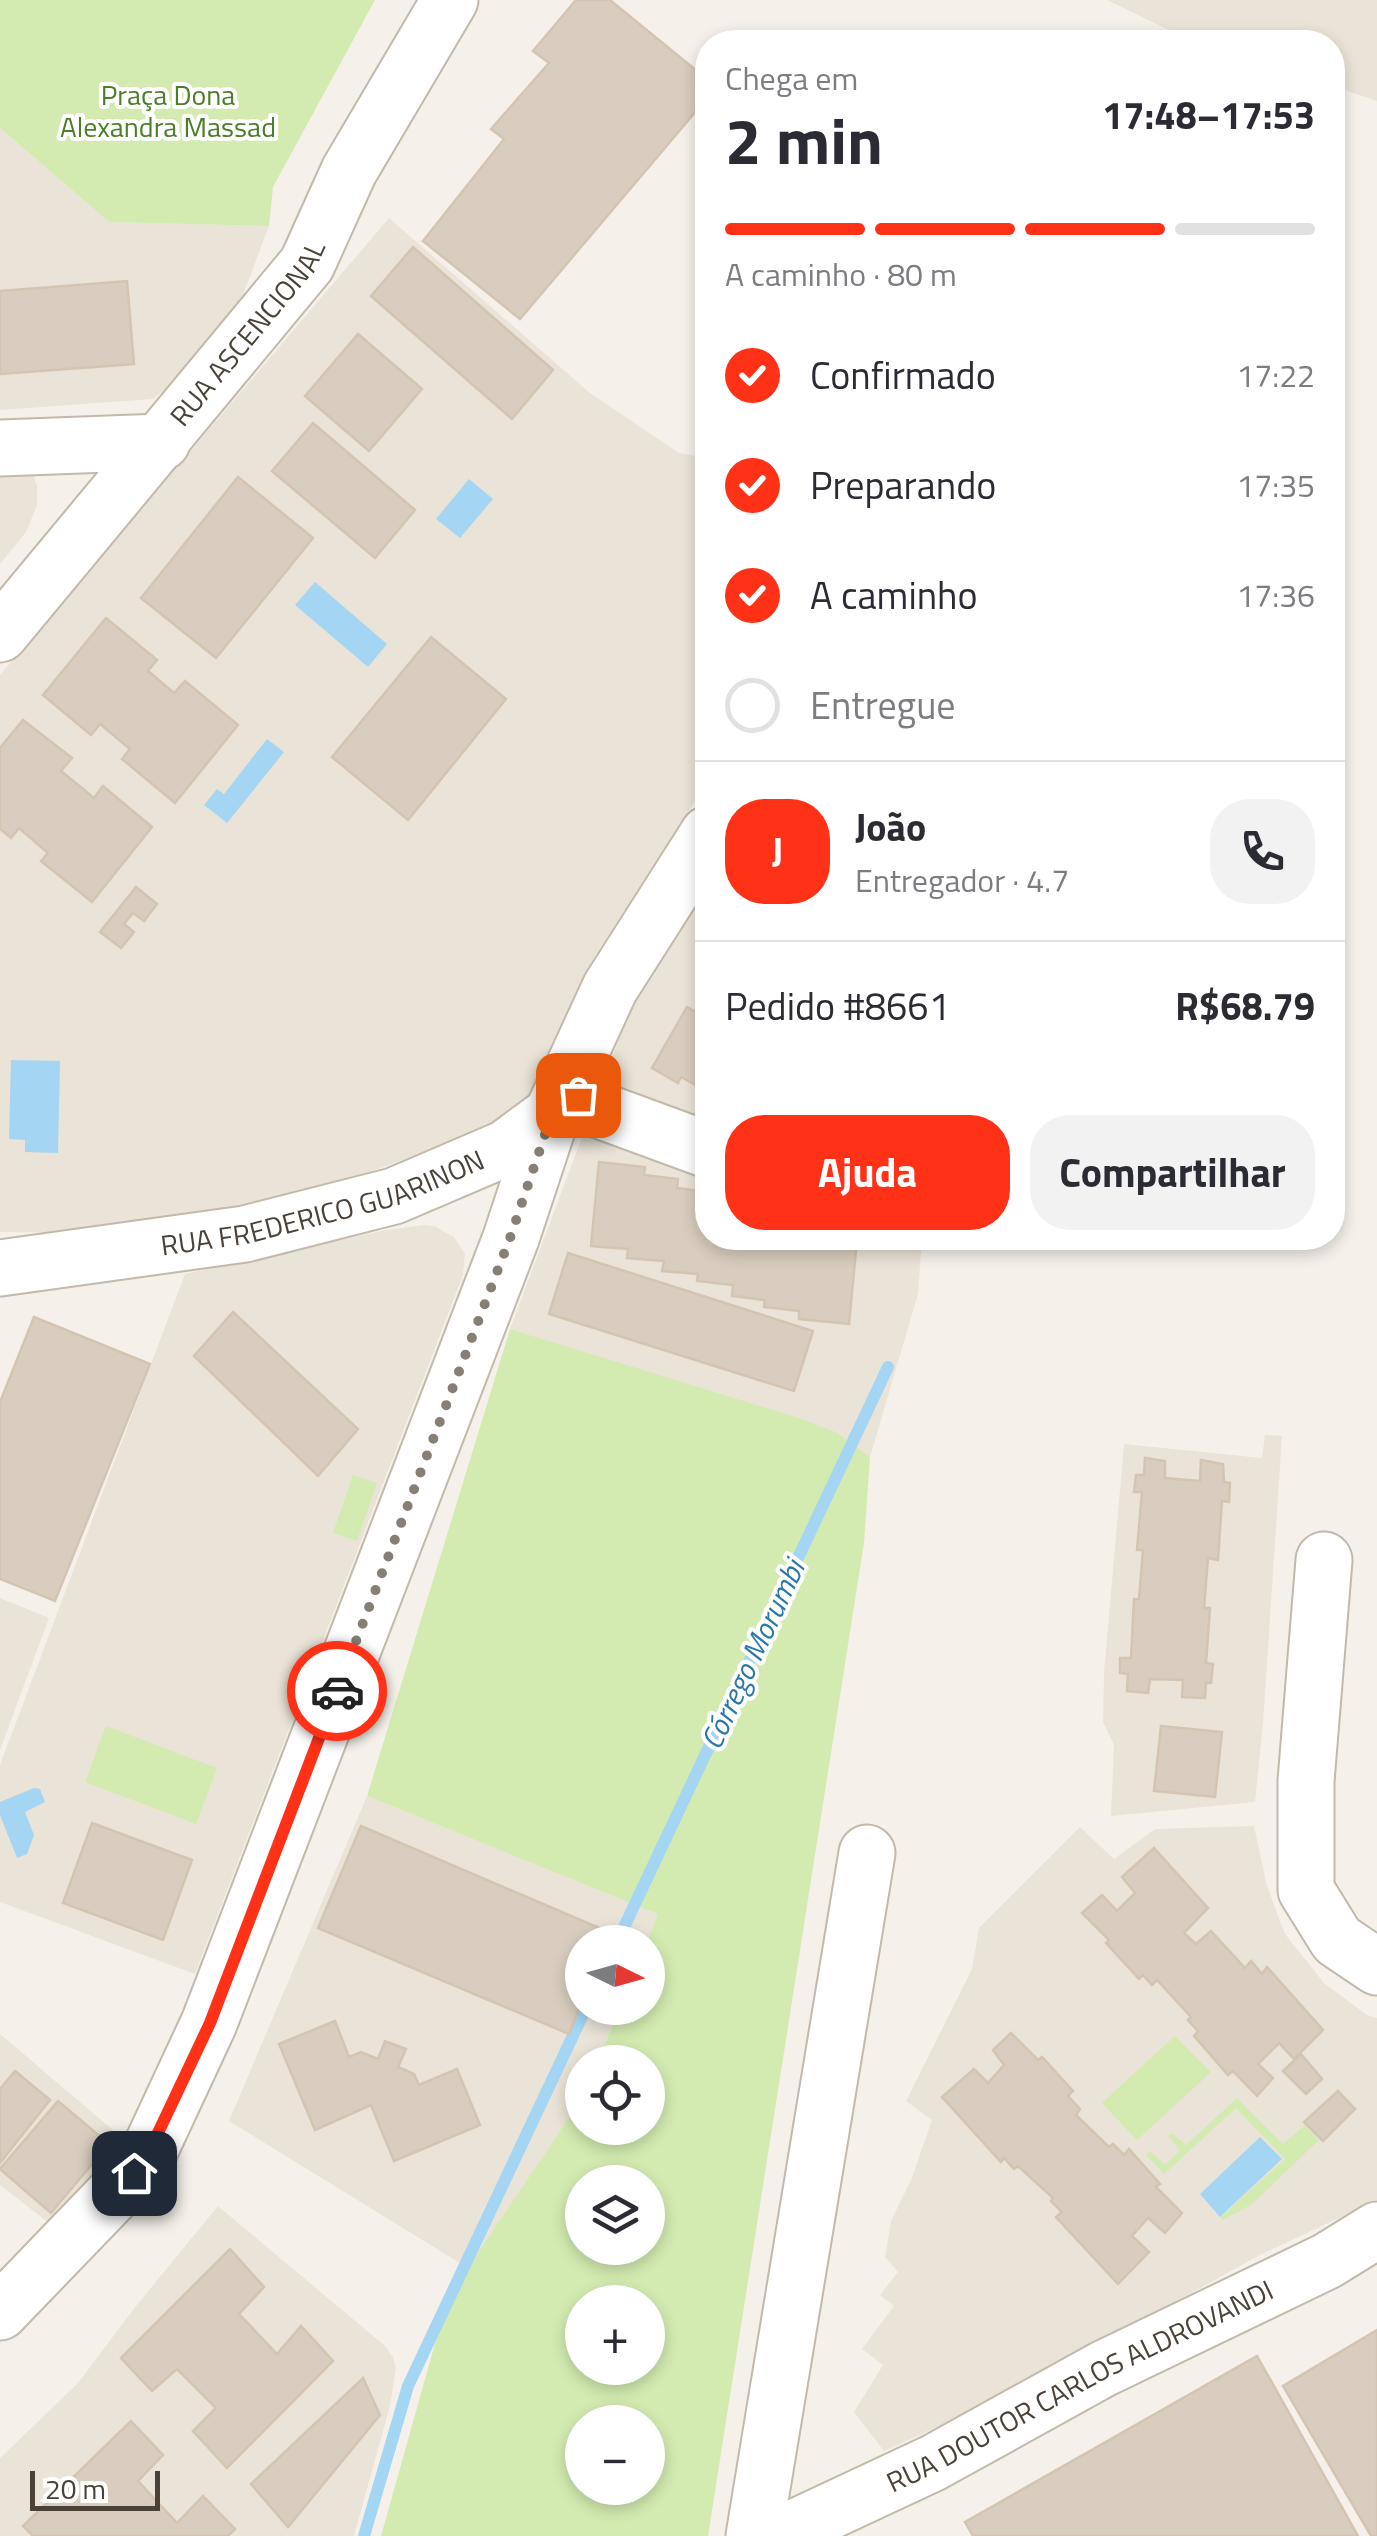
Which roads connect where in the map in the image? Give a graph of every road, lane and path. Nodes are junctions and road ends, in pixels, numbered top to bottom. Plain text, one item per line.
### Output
1 (450, 0) edge
2 (162, 442) junction
3 (0, 448) edge
4 (0, 634) edge
5 (695, 854) edge
6 (560, 1097) junction
7 (695, 1145) edge
8 (0, 1268) edge
9 (1324, 1560) dead end
10 (867, 1853) dead end
11 (1377, 1967) edge
12 (1377, 2230) edge
13 (8, 2288) edge
14 (754, 2536) edge
15 (777, 2536) edge

1 - 2 street, RUA ASCENCIONAL
2 - 3 street
2 - 4 street, RUA ASCENCIONAL
5 - 6 street, RUA FREDERICO GUARINON
6 - 7 street
6 - 8 street, RUA FREDERICO GUARINON
6 - 13 street
9 - 11 street
10 - 14 street
12 - 15 street, RUA DOUTOR CARLOS ALDROVANDI

